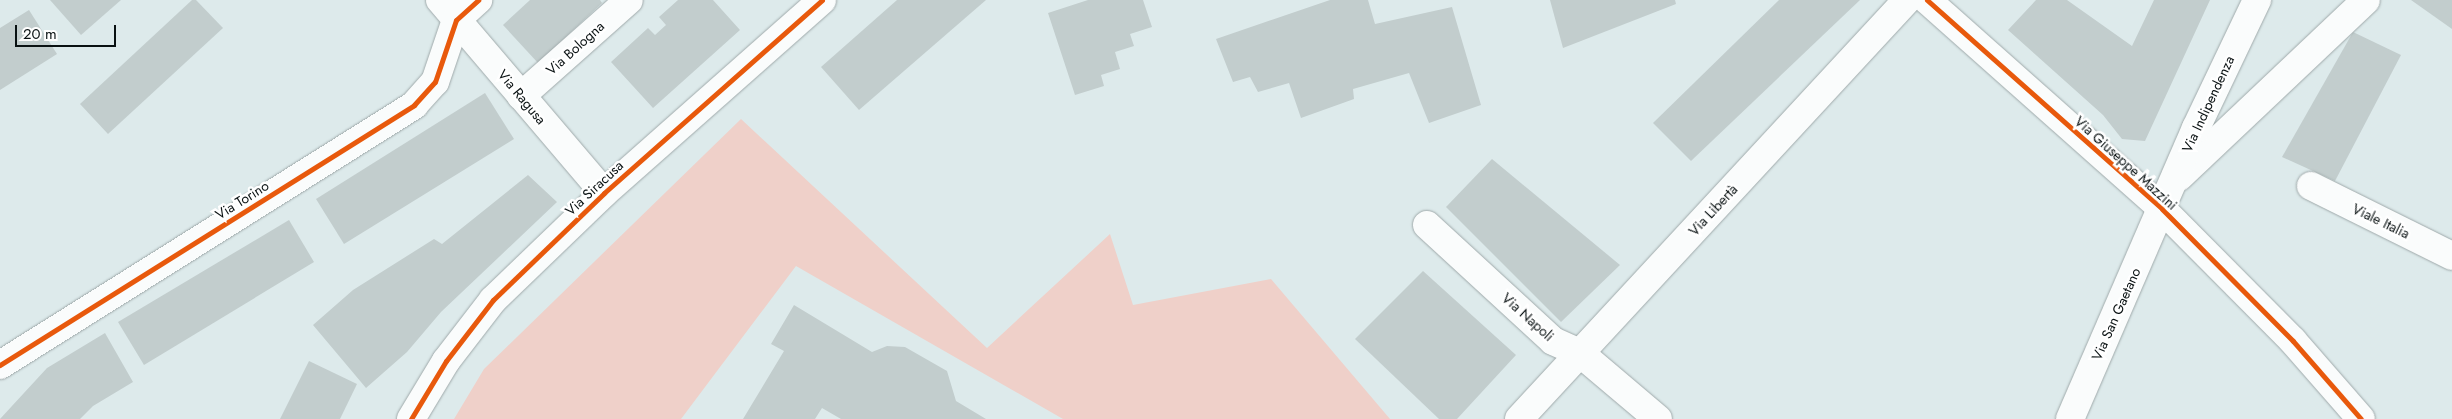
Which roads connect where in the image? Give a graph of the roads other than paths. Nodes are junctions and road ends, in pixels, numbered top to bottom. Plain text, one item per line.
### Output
1 (478, 0) edge
2 (629, 0) edge
3 (822, 0) edge
4 (1907, 0) edge
5 (1927, 0) edge
6 (2257, 0) edge
7 (2366, 0) edge
8 (448, 10) edge
9 (521, 96) junction
10 (2311, 186) dead end
11 (604, 193) junction
12 (2166, 197) junction
13 (1427, 225) dead end
14 (2452, 256) edge
15 (1580, 353) junction
16 (0, 365) edge
17 (411, 419) edge
18 (1519, 419) edge
19 (1658, 419) edge
20 (2070, 419) edge
21 (2361, 419) edge

1 - 8 street
2 - 9 street, Via Bologna
3 - 11 street, Via Siracusa
4 - 15 street, Via Libertà
5 - 12 street, Via Giuseppe Mazzini
6 - 12 street, Via Indipendenza
7 - 12 street
8 - 9 street, Via Ragusa
8 - 16 street, Via Torino
9 - 11 street, Via Ragusa
10 - 14 street, Viale Italia
11 - 17 street, Via Siracusa
12 - 20 street, Via San Gaetano
12 - 21 street, Via Giuseppe Mazzini
13 - 15 street, Via Napoli
15 - 18 street, Via Libertà
15 - 19 street, Via Napoli

